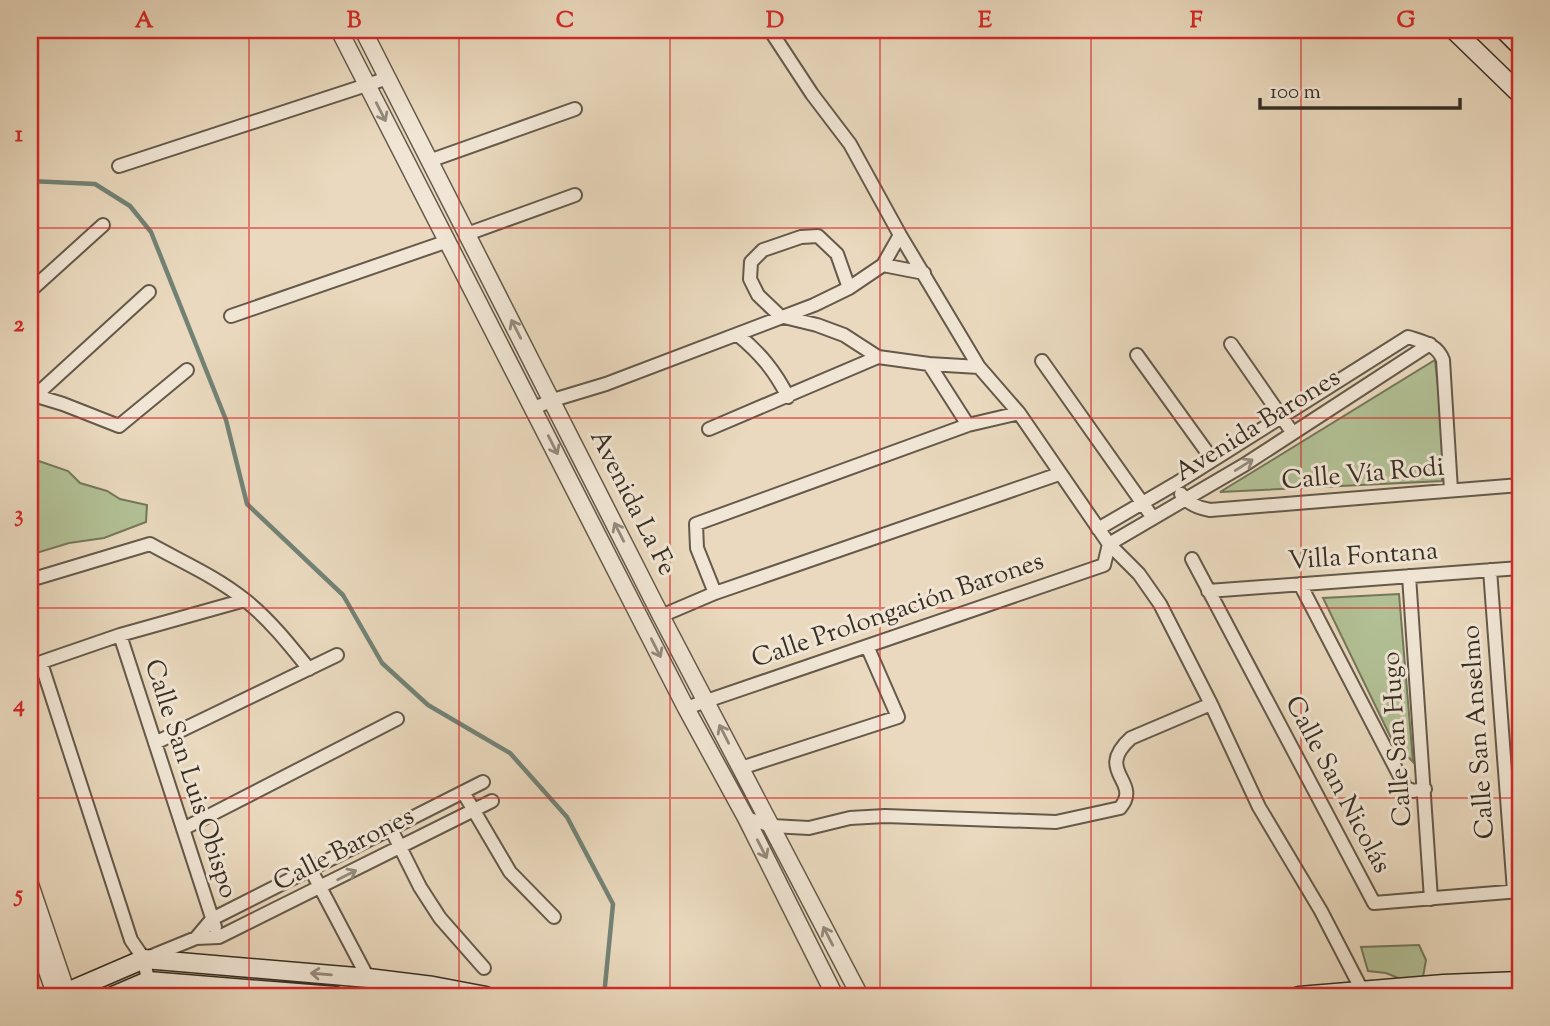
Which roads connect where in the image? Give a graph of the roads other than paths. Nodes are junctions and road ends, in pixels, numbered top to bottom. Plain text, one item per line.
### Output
1 (339, 30) edge
2 (363, 30) edge
3 (770, 30) edge
4 (1454, 30) edge
5 (1504, 30) edge
6 (1520, 46) edge
7 (388, 78) junction
8 (368, 85) junction
9 (1520, 94) edge
10 (575, 110) dead end
11 (429, 161) junction
12 (119, 166) dead end
13 (575, 195) dead end
14 (103, 225) dead end
15 (467, 234) junction
16 (900, 235) junction
17 (447, 241) junction
18 (883, 265) junction
19 (923, 273) junction
20 (849, 288) junction
21 (30, 291) edge
22 (149, 292) dead end
23 (231, 316) dead end
24 (780, 316) junction
25 (738, 335) junction
26 (1430, 344) junction
27 (1231, 345) dead end
28 (1137, 355) dead end
29 (878, 357) junction
30 (1042, 361) dead end
31 (929, 363) junction
32 (979, 368) junction
33 (187, 370) dead end
34 (32, 395) edge
35 (788, 397) junction
36 (553, 400) junction
37 (534, 408) junction
38 (1019, 413) junction
39 (1281, 416) junction
40 (968, 425) junction
41 (709, 429) dead end
42 (1292, 432) junction
43 (1212, 458) junction
44 (1059, 474) junction
45 (1175, 484) junction
46 (1520, 485) edge
47 (1451, 490) junction
48 (1185, 500) junction
49 (1143, 502) junction
50 (1153, 518) junction
51 (1098, 529) junction
52 (1109, 544) junction
53 (1192, 559) dead end
54 (1520, 568) edge
55 (1490, 570) junction
56 (1409, 576) junction
57 (30, 580) edge
58 (1300, 584) junction
59 (1208, 591) junction
60 (715, 593) junction
61 (245, 600) junction
62 (662, 616) junction
63 (120, 635) junction
64 (867, 646) junction
65 (337, 655) dead end
66 (35, 664) edge
67 (309, 669) junction
68 (706, 700) junction
69 (1211, 704) junction
70 (686, 708) junction
71 (397, 719) dead end
72 (155, 743) junction
73 (741, 768) junction
74 (482, 782) dead end
75 (1425, 789) junction
76 (463, 792) junction
77 (492, 801) dead end
78 (473, 811) junction
79 (746, 818) junction
80 (772, 826) junction
81 (183, 829) junction
82 (391, 829) junction
83 (401, 848) junction
84 (311, 870) junction
85 (30, 884) edge
86 (321, 888) junction
87 (1517, 891) edge
88 (1431, 899) junction
89 (554, 917) dead end
90 (212, 919) junction
91 (30, 923) edge
92 (219, 937) junction
93 (196, 938) junction
94 (39, 947) edge
95 (144, 959) junction
96 (484, 968) dead end
97 (368, 978) junction
98 (148, 981) junction
99 (1520, 981) edge
100 (1446, 990) edge
101 (1364, 994) edge
102 (62, 995) edge
103 (113, 996) edge
104 (335, 996) edge
105 (486, 996) edge
106 (835, 996) edge
107 (860, 996) edge
108 (1298, 996) edge

1 - 8 street, Avenida La Fe
2 - 7 street, Avenida La Fe
3 - 16 street
4 - 9 main road
5 - 6 main road
7 - 8 street
7 - 11 street, Avenida La Fe
8 - 12 street
8 -> 17 street, Avenida La Fe
10 - 11 street
11 - 15 street, Avenida La Fe
13 - 15 street
14 - 21 street
36 -> 15 street, Avenida La Fe
16 - 18 street
16 - 19 street
17 - 23 street
17 - 37 street, Avenida La Fe
18 - 19 street
18 - 20 street
19 - 32 street
20 - 24 street
20 - 24 street
22 - 34 street
24 - 25 street
24 - 29 street
25 - 35 street
25 - 36 street
26 - 39 street, Avenida Barones
26 - 42 street, Avenida Barones
26 - 47 street
27 - 39 street
28 - 43 street
29 - 31 street
29 - 35 street
30 - 49 street
31 - 32 street
31 - 40 street
32 - 38 street
33 - 34 street
35 - 41 street
36 - 37 street
62 -> 36 street, Avenida La Fe
37 -> 70 street, Avenida La Fe
38 - 40 street
38 - 44 street
39 - 42 street
39 - 43 street, Avenida Barones
40 - 60 street
48 -> 42 street, Avenida Barones
43 - 45 street, Avenida Barones
44 - 51 street
44 - 60 street
45 - 48 street
45 - 49 street, Avenida Barones
46 - 47 street, Calle Vía Rodi
47 - 48 street, Calle Vía Rodi
48 - 50 street, Avenida Barones
49 - 50 street
49 - 51 street, Avenida Barones
50 - 52 street, Avenida Barones
51 - 52 street
52 - 64 street, Calle Prolongación Barones
52 - 69 street
53 - 59 street, Calle San Nicolás
54 - 55 street, Villa Fontana
55 - 56 street, Villa Fontana
55 - 87 street, Calle San Anselmo
56 - 58 street, Villa Fontana
56 - 75 street, Calle San Hugo
57 - 61 street
58 - 59 street, Villa Fontana
58 - 75 street
59 - 88 street, Calle San Nicolás
60 - 62 street
61 - 63 street
61 - 67 street
62 - 68 street, Avenida La Fe
63 - 66 street
63 - 72 street, Calle San Luis Obispo
64 - 68 street, Calle Prolongación Barones
64 - 73 street
65 - 67 street
66 - 95 street
67 - 72 street
68 - 70 street, Calle Prolongación Barones
73 -> 68 street, Avenida La Fe
69 - 80 street
69 - 101 street
70 - 79 street, Avenida La Fe
71 - 81 street
72 - 81 street, Calle San Luis Obispo
73 - 80 street, Avenida La Fe
74 - 76 street, Calle Barones
75 - 88 street, Calle San Hugo
76 - 78 street
76 - 82 street, Calle Barones
77 - 78 street, Calle Barones
78 - 83 street, Calle Barones
78 - 89 street
79 - 80 street
79 -> 106 street, Avenida La Fe
107 -> 80 street, Avenida La Fe
81 - 90 street, Calle San Luis Obispo
82 - 83 street
82 - 84 street, Calle Barones
86 -> 83 street, Calle Barones
83 - 96 street
84 - 86 street
84 - 90 street, Calle Barones
85 - 94 street
86 - 92 street, Calle Barones
86 - 97 street
87 - 88 street, Calle San Nicolás
90 - 92 street, Calle San Luis Obispo
90 - 93 street, Calle Barones
91 - 94 street
92 - 93 street, Calle Barones
93 - 95 street, Calle Barones
94 - 102 street
97 -> 95 main road
95 - 98 street
95 - 102 main road
97 - 105 main road
98 - 103 main road
98 - 104 main road
99 - 100 main road
100 - 101 main road
101 - 108 main road

